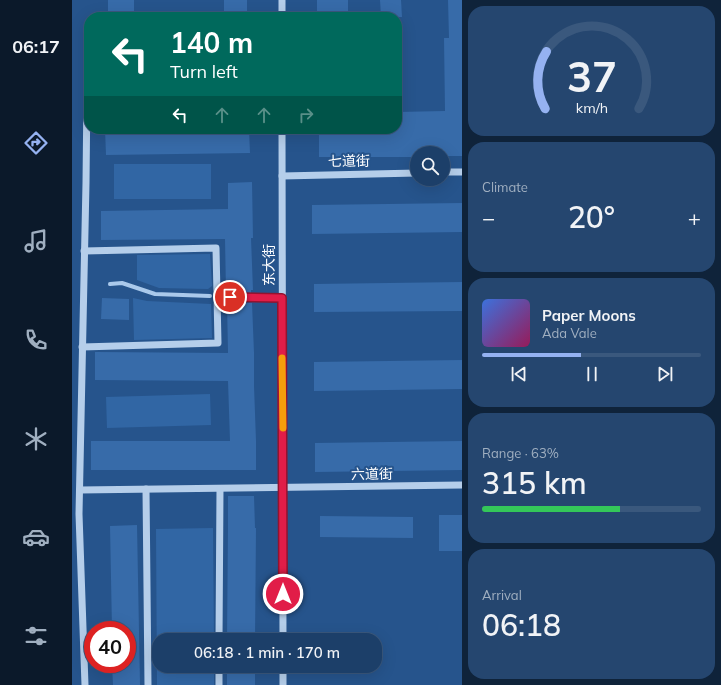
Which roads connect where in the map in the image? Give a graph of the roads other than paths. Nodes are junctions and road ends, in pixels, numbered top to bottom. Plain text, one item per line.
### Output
1 (282, 0) edge
2 (282, 12) edge
3 (86, 134) edge
4 (282, 134) edge
5 (450, 172) edge
6 (462, 172) edge
7 (410, 173) edge
8 (282, 176) junction
9 (84, 251) junction
10 (217, 297) junction
11 (282, 298) junction
12 (82, 346) junction
13 (462, 485) edge
14 (283, 488) junction
15 (220, 489) junction
16 (80, 490) junction
17 (146, 490) junction
18 (219, 633) edge
19 (283, 633) edge
20 (219, 673) edge
21 (282, 673) edge
22 (86, 685) edge
23 (148, 685) edge
24 (219, 685) edge
25 (282, 685) edge

1 - 2 street
3 - 9 street
4 - 8 street, 东大街
5 - 6 street
7 - 8 street, 七道街
8 - 11 street, 东大街
9 - 10 street
9 - 12 street
10 - 11 street
10 - 12 street
11 - 14 street, 东大街
12 - 16 street
13 - 14 street, 六道街
14 - 15 street, 六道街
14 - 19 street, 东大街
15 - 17 street, 六道街
15 - 18 street
16 - 17 street, 六道街
16 - 22 street
17 - 23 street
20 - 24 street
21 - 25 street

